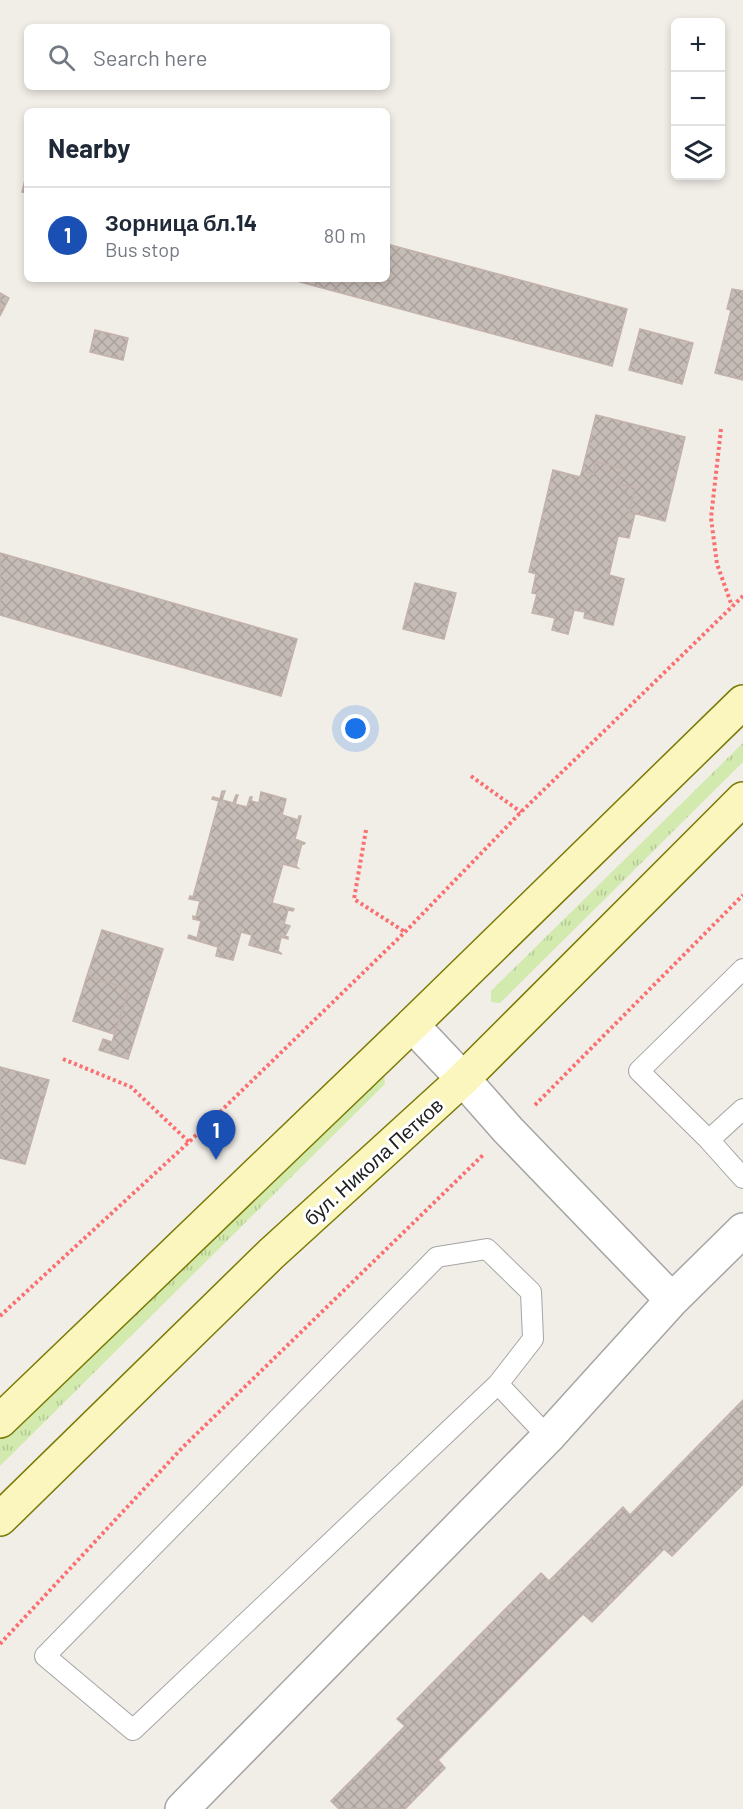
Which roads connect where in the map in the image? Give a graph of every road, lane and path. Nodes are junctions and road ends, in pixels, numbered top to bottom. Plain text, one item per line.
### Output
1 (721, 429) dead end
2 (743, 596) edge
3 (732, 606) junction
4 (743, 702) edge
5 (471, 776) dead end
6 (743, 799) edge
7 (521, 812) junction
8 (366, 830) dead end
9 (743, 895) edge
10 (405, 932) junction
11 (743, 969) edge
12 (412, 1025) junction
13 (63, 1059) dead end
14 (464, 1079) junction
15 (743, 1109) edge
16 (508, 1130) junction
17 (709, 1140) junction
18 (189, 1142) junction
19 (743, 1178) edge
20 (742, 1234) edge
21 (672, 1300) junction
22 (0, 1316) edge
23 (498, 1384) junction
24 (0, 1421) edge
25 (548, 1437) junction
26 (0, 1519) edge
27 (0, 1644) edge
28 (182, 1809) edge

1 - 3 path
2 - 3 path
3 - 7 path
4 - 12 main road
5 - 7 path
6 - 14 main road, бул. Никола Петков
7 - 10 path
8 - 10 path
9 - 16 path
10 - 18 path
11 - 17 lane
12 - 14 street
12 - 24 main road
13 - 18 path
14 - 16 street
14 - 26 main road, бул. Никола Петков
15 - 17 lane
16 - 21 street
16 - 27 path
17 - 19 lane
18 - 22 path
20 - 21 street
21 - 25 street
23 - 23 lane
23 - 25 lane
25 - 28 street

